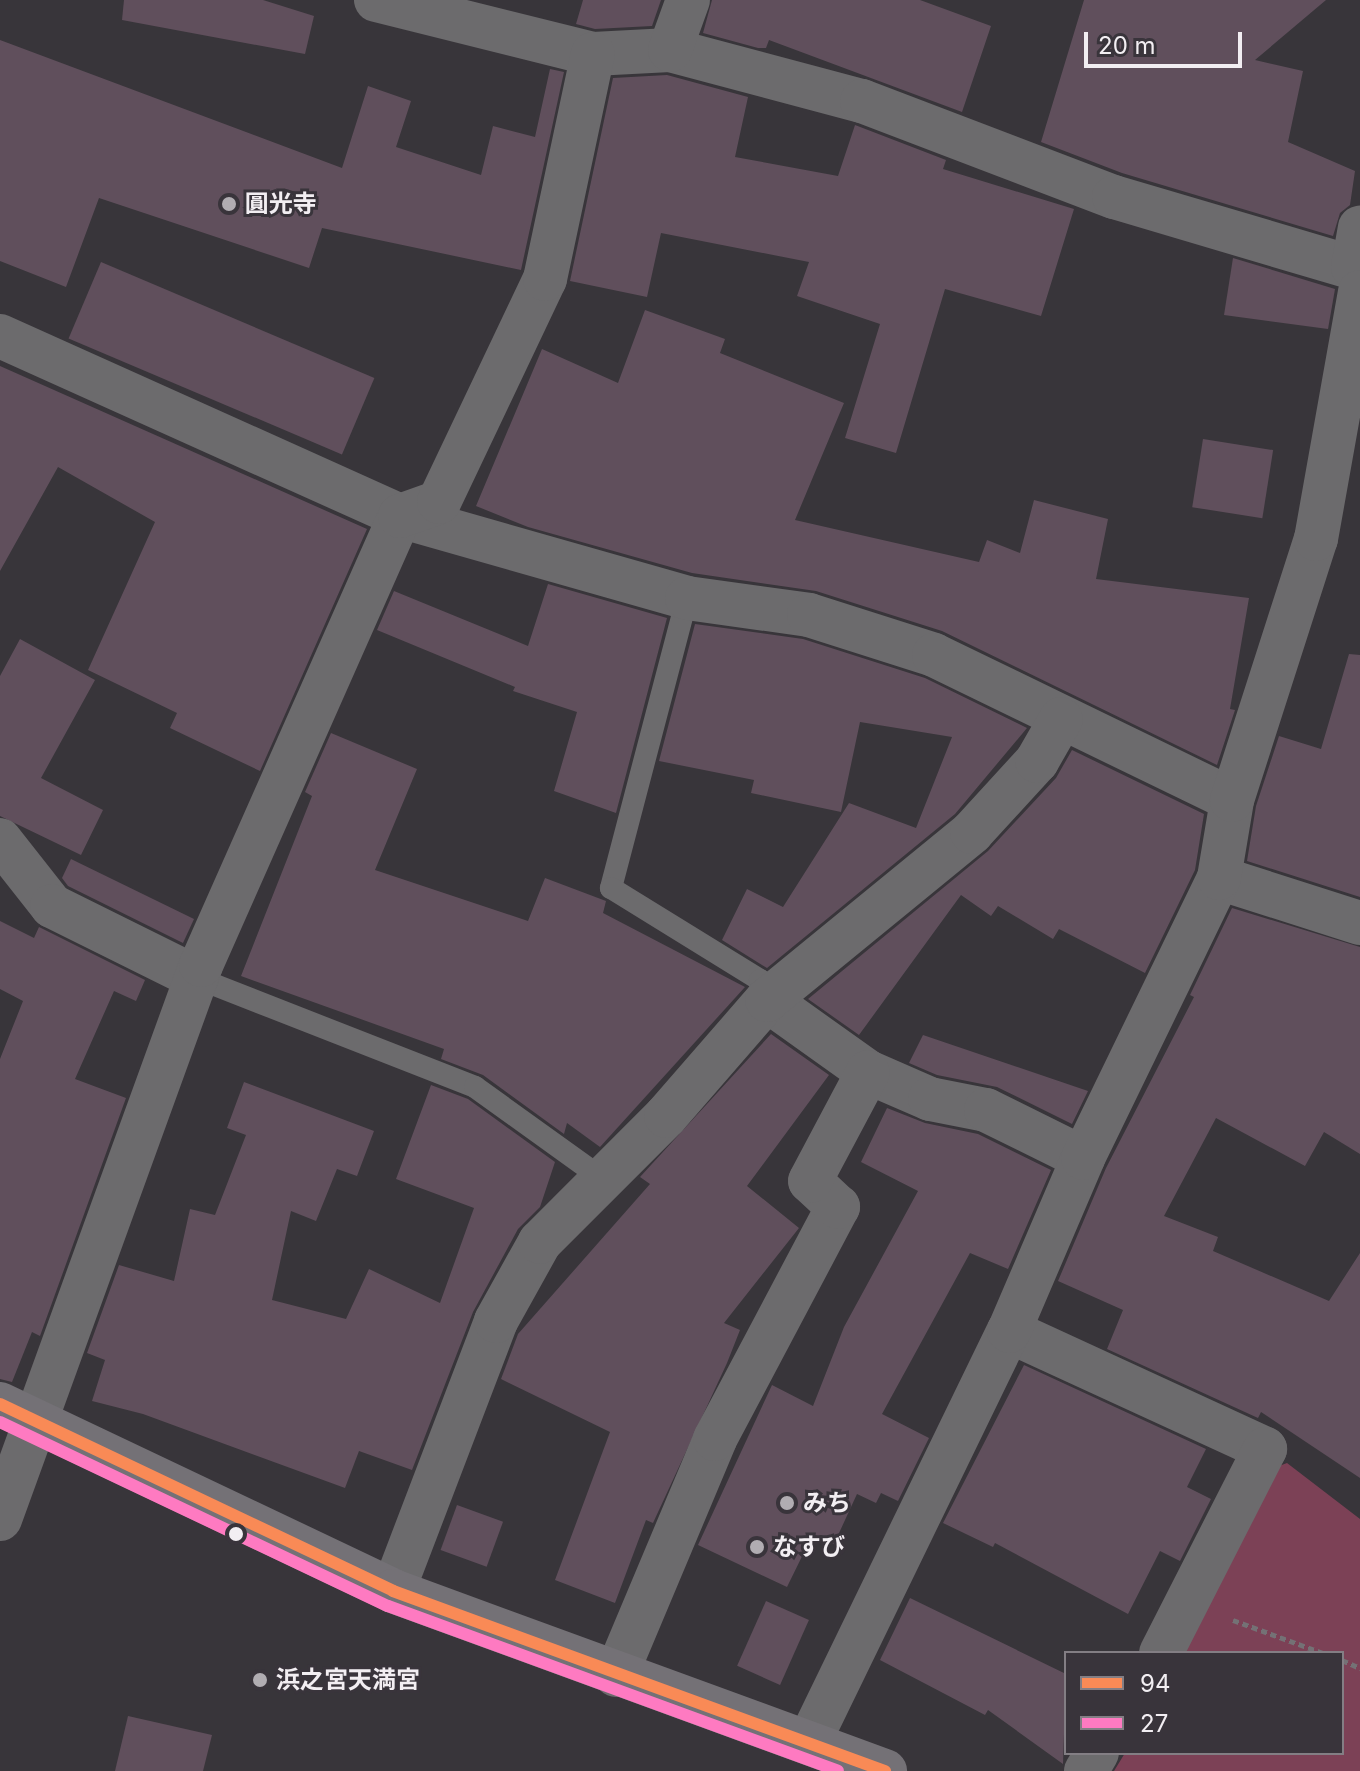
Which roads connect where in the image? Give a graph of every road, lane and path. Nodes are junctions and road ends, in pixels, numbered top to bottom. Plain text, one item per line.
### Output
1 (376, 0) edge
2 (688, 0) edge
3 (670, 50) junction
4 (593, 54) junction
5 (1358, 264) edge
6 (0, 336) edge
7 (400, 516) junction
8 (687, 598) junction
9 (1061, 719) junction
10 (1232, 800) junction
11 (0, 840) edge
12 (1219, 878) junction
13 (1360, 923) edge
14 (197, 978) junction
15 (767, 1000) junction
16 (868, 1072) junction
17 (1083, 1158) junction
18 (603, 1179) junction
19 (1009, 1331) junction
20 (17, 1413) edge
21 (0, 1519) edge
22 (393, 1591) junction
23 (1188, 1604) junction
24 (1162, 1651) edge
25 (1317, 1651) edge
26 (616, 1675) junction
27 (809, 1742) junction
28 (885, 1771) edge

1 - 4 street
2 - 3 street
3 - 4 street
3 - 5 street
4 - 7 street
5 - 10 street
6 - 7 street
7 - 8 street
7 - 14 street
8 - 9 street
8 - 15 lane
9 - 10 street
9 - 15 street
10 - 12 street
11 - 14 street
12 - 13 street
12 - 17 street
14 - 18 lane
14 - 20 street
15 - 16 street
15 - 18 street
16 - 17 street
16 - 26 street
17 - 19 street
18 - 22 street
19 - 23 street
19 - 27 street
20 - 21 street
20 - 22 highway
22 - 26 highway
23 - 24 street
23 - 25 path
26 - 27 highway
27 - 28 highway

